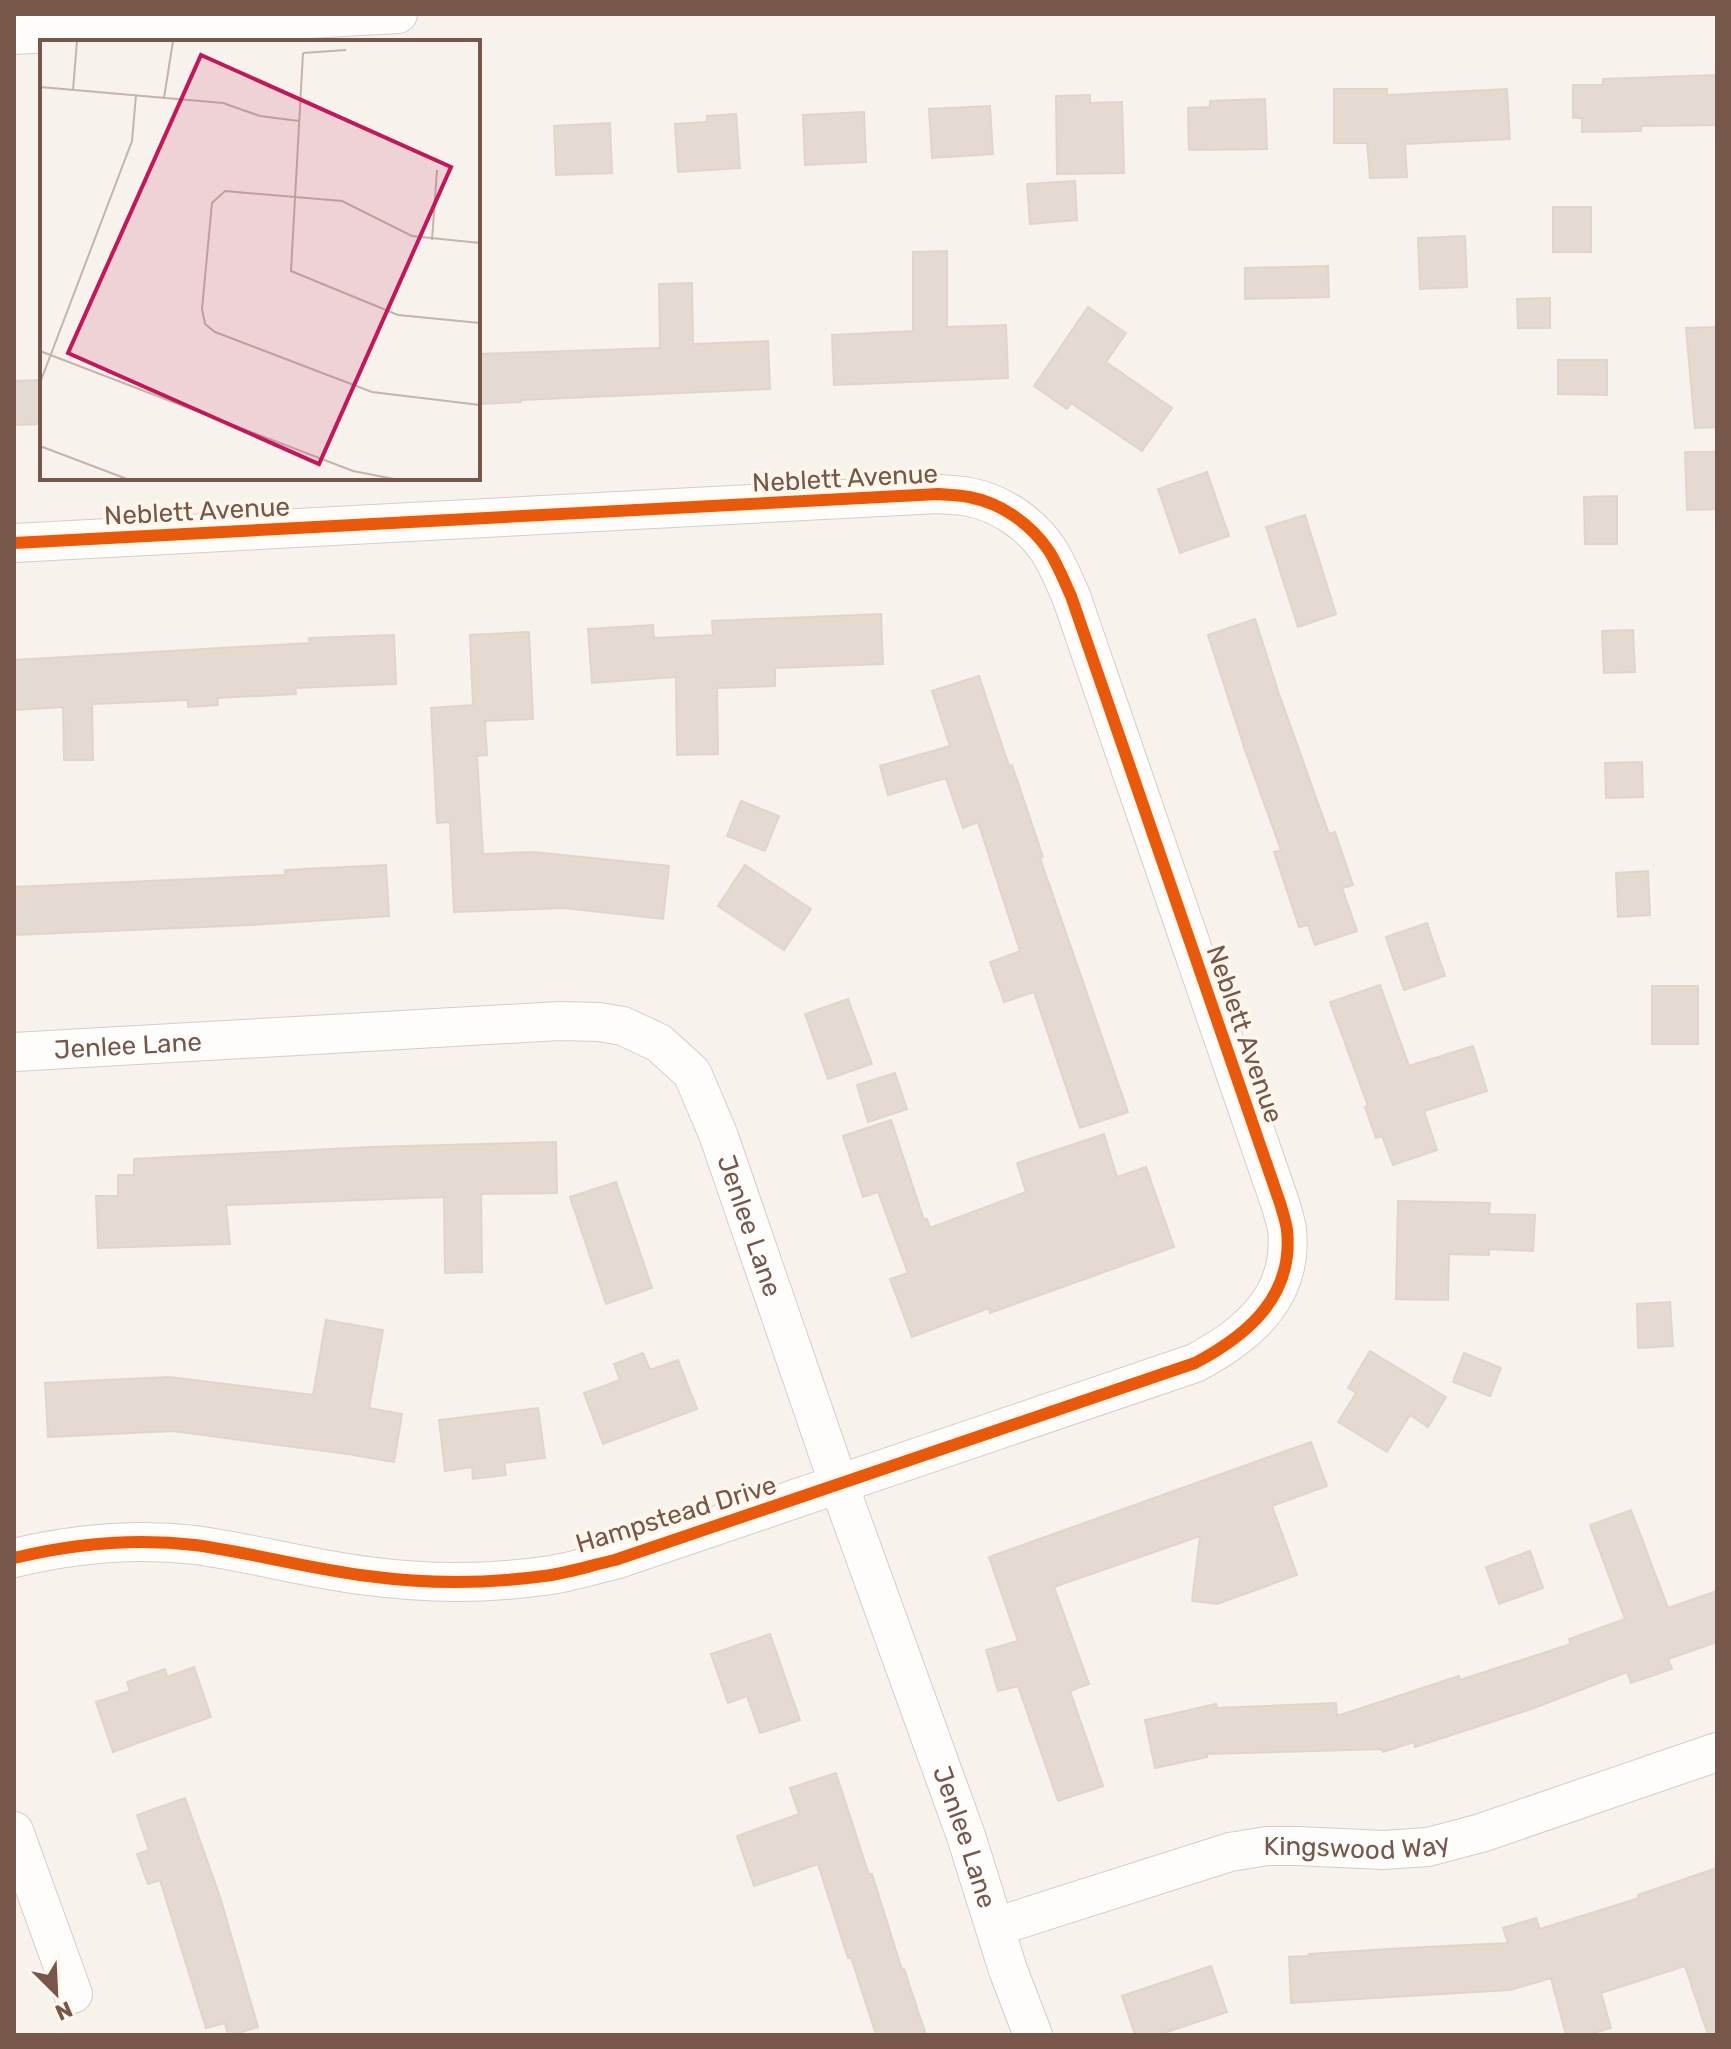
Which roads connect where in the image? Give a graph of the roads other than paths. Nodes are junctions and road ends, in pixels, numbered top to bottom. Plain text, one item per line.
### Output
1 (398, 14) edge
2 (14, 35) edge
3 (14, 543) edge
4 (14, 1052) edge
5 (1286, 1264) joint
6 (839, 1485) junction
7 (14, 1558) edge
8 (1717, 1752) edge
9 (14, 1831) edge
10 (995, 1927) junction
11 (73, 1994) dead end
12 (1033, 2035) edge

1 - 2 street
3 - 5 street, Neblett Avenue
4 - 6 street, Jenlee Lane
5 - 6 street, Hampstead Drive
6 - 7 street, Hampstead Drive
6 - 10 street, Jenlee Lane
8 - 10 street, Kingswood Way
9 - 11 street
10 - 12 street, Jenlee Lane

